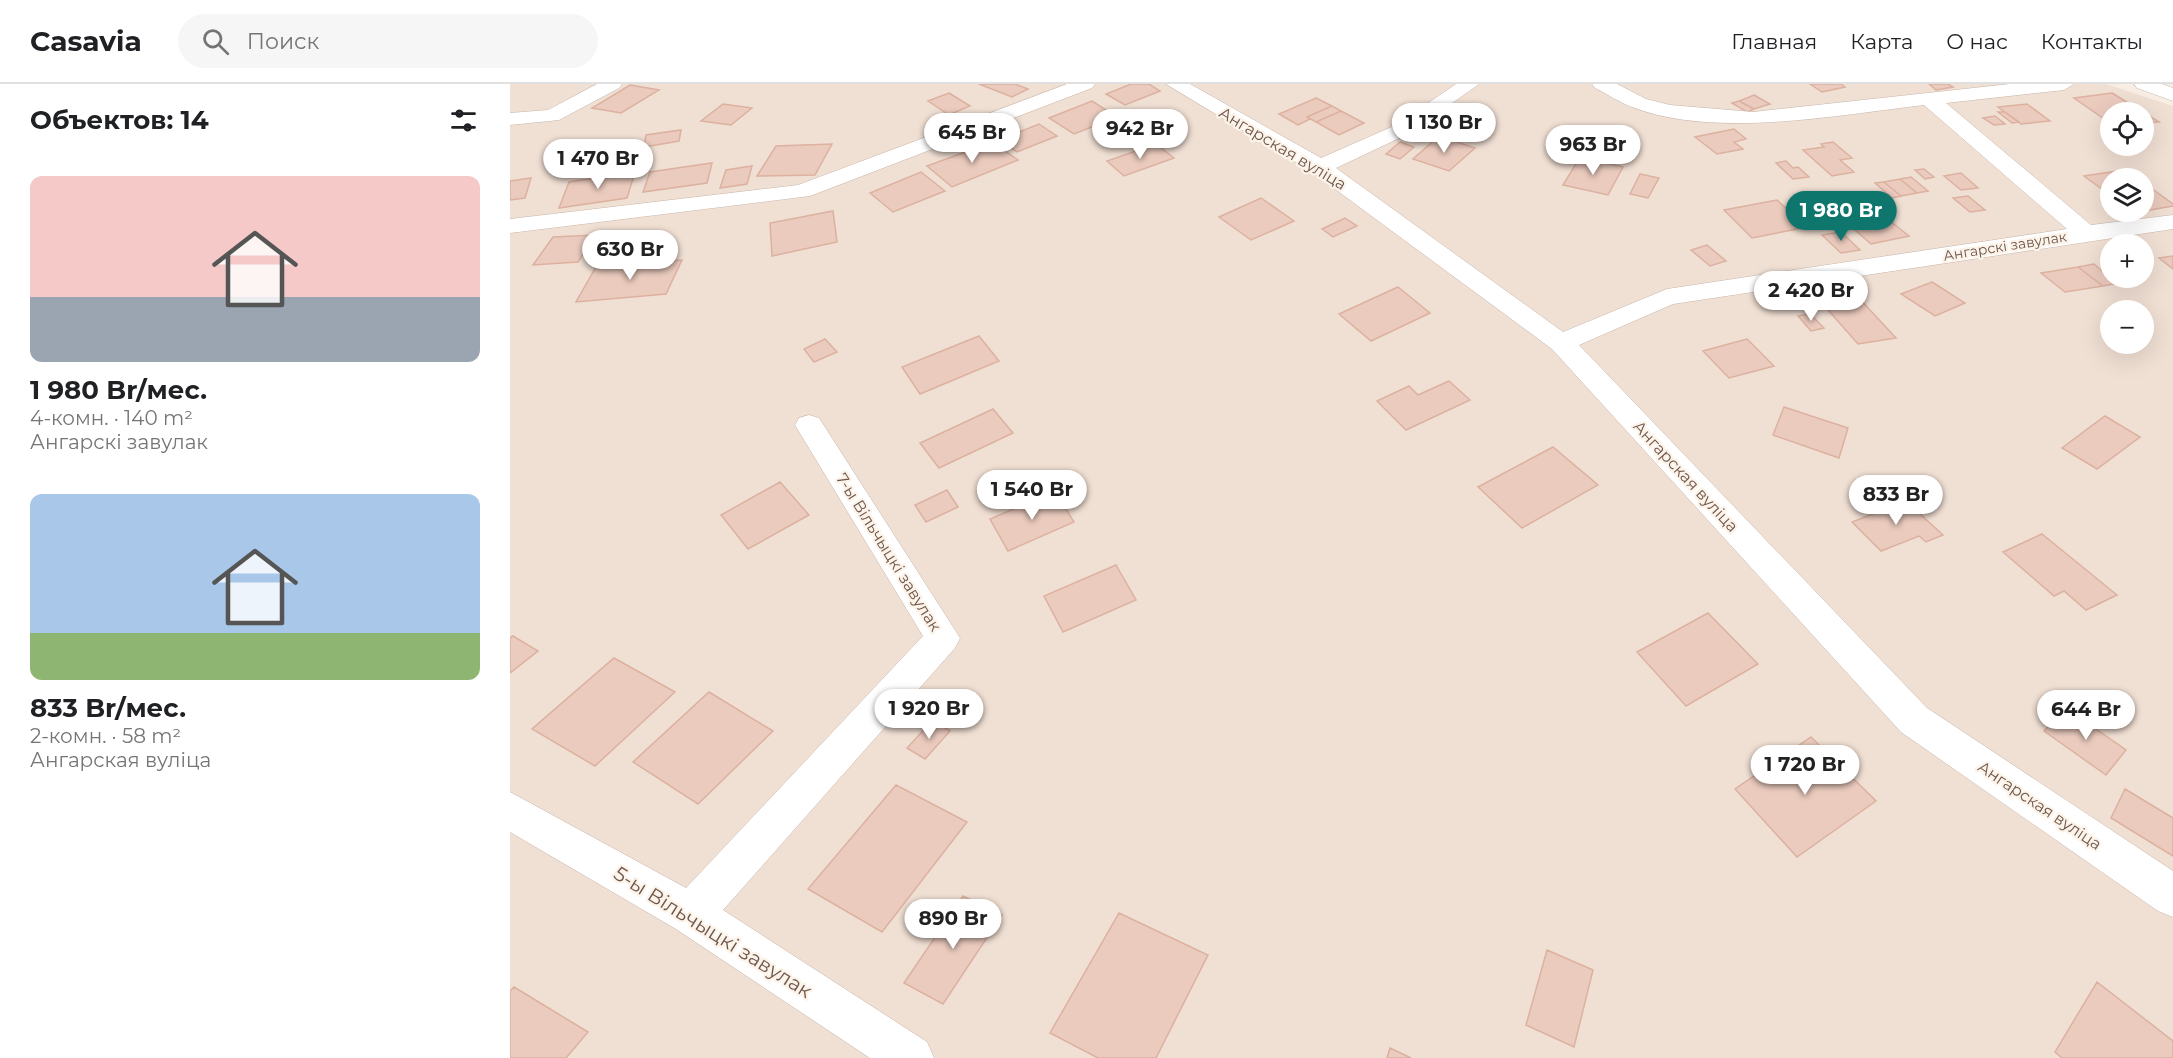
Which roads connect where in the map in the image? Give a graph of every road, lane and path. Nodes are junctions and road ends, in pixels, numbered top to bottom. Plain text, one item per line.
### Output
1 (612, 84) edge
2 (1085, 84) edge
3 (1176, 84) edge
4 (1469, 84) edge
5 (1602, 84) edge
6 (2064, 84) edge
7 (2144, 84) edge
8 (2173, 95) edge
9 (1929, 99) junction
10 (510, 118) edge
11 (1320, 167) junction
12 (2173, 222) edge
13 (510, 226) edge
14 (2086, 233) junction
15 (1561, 344) junction
16 (809, 425) dead end
17 (510, 811) edge
18 (2173, 897) edge
19 (691, 914) junction
20 (911, 1058) edge

1 - 10 street
2 - 13 street
3 - 11 street, Ангарская вуліца
4 - 11 street
5 - 9 street
6 - 9 street
7 - 8 street
9 - 14 street
11 - 15 street, Ангарская вуліца
12 - 14 street, Ангарскі завулак
14 - 15 street, Ангарскі завулак
15 - 18 street, Ангарская вуліца
16 - 19 street, 7-ы Вільчыцкі завулак
17 - 19 street, 5-ы Вільчыцкі завулак
19 - 20 street, 5-ы Вільчыцкі завулак

